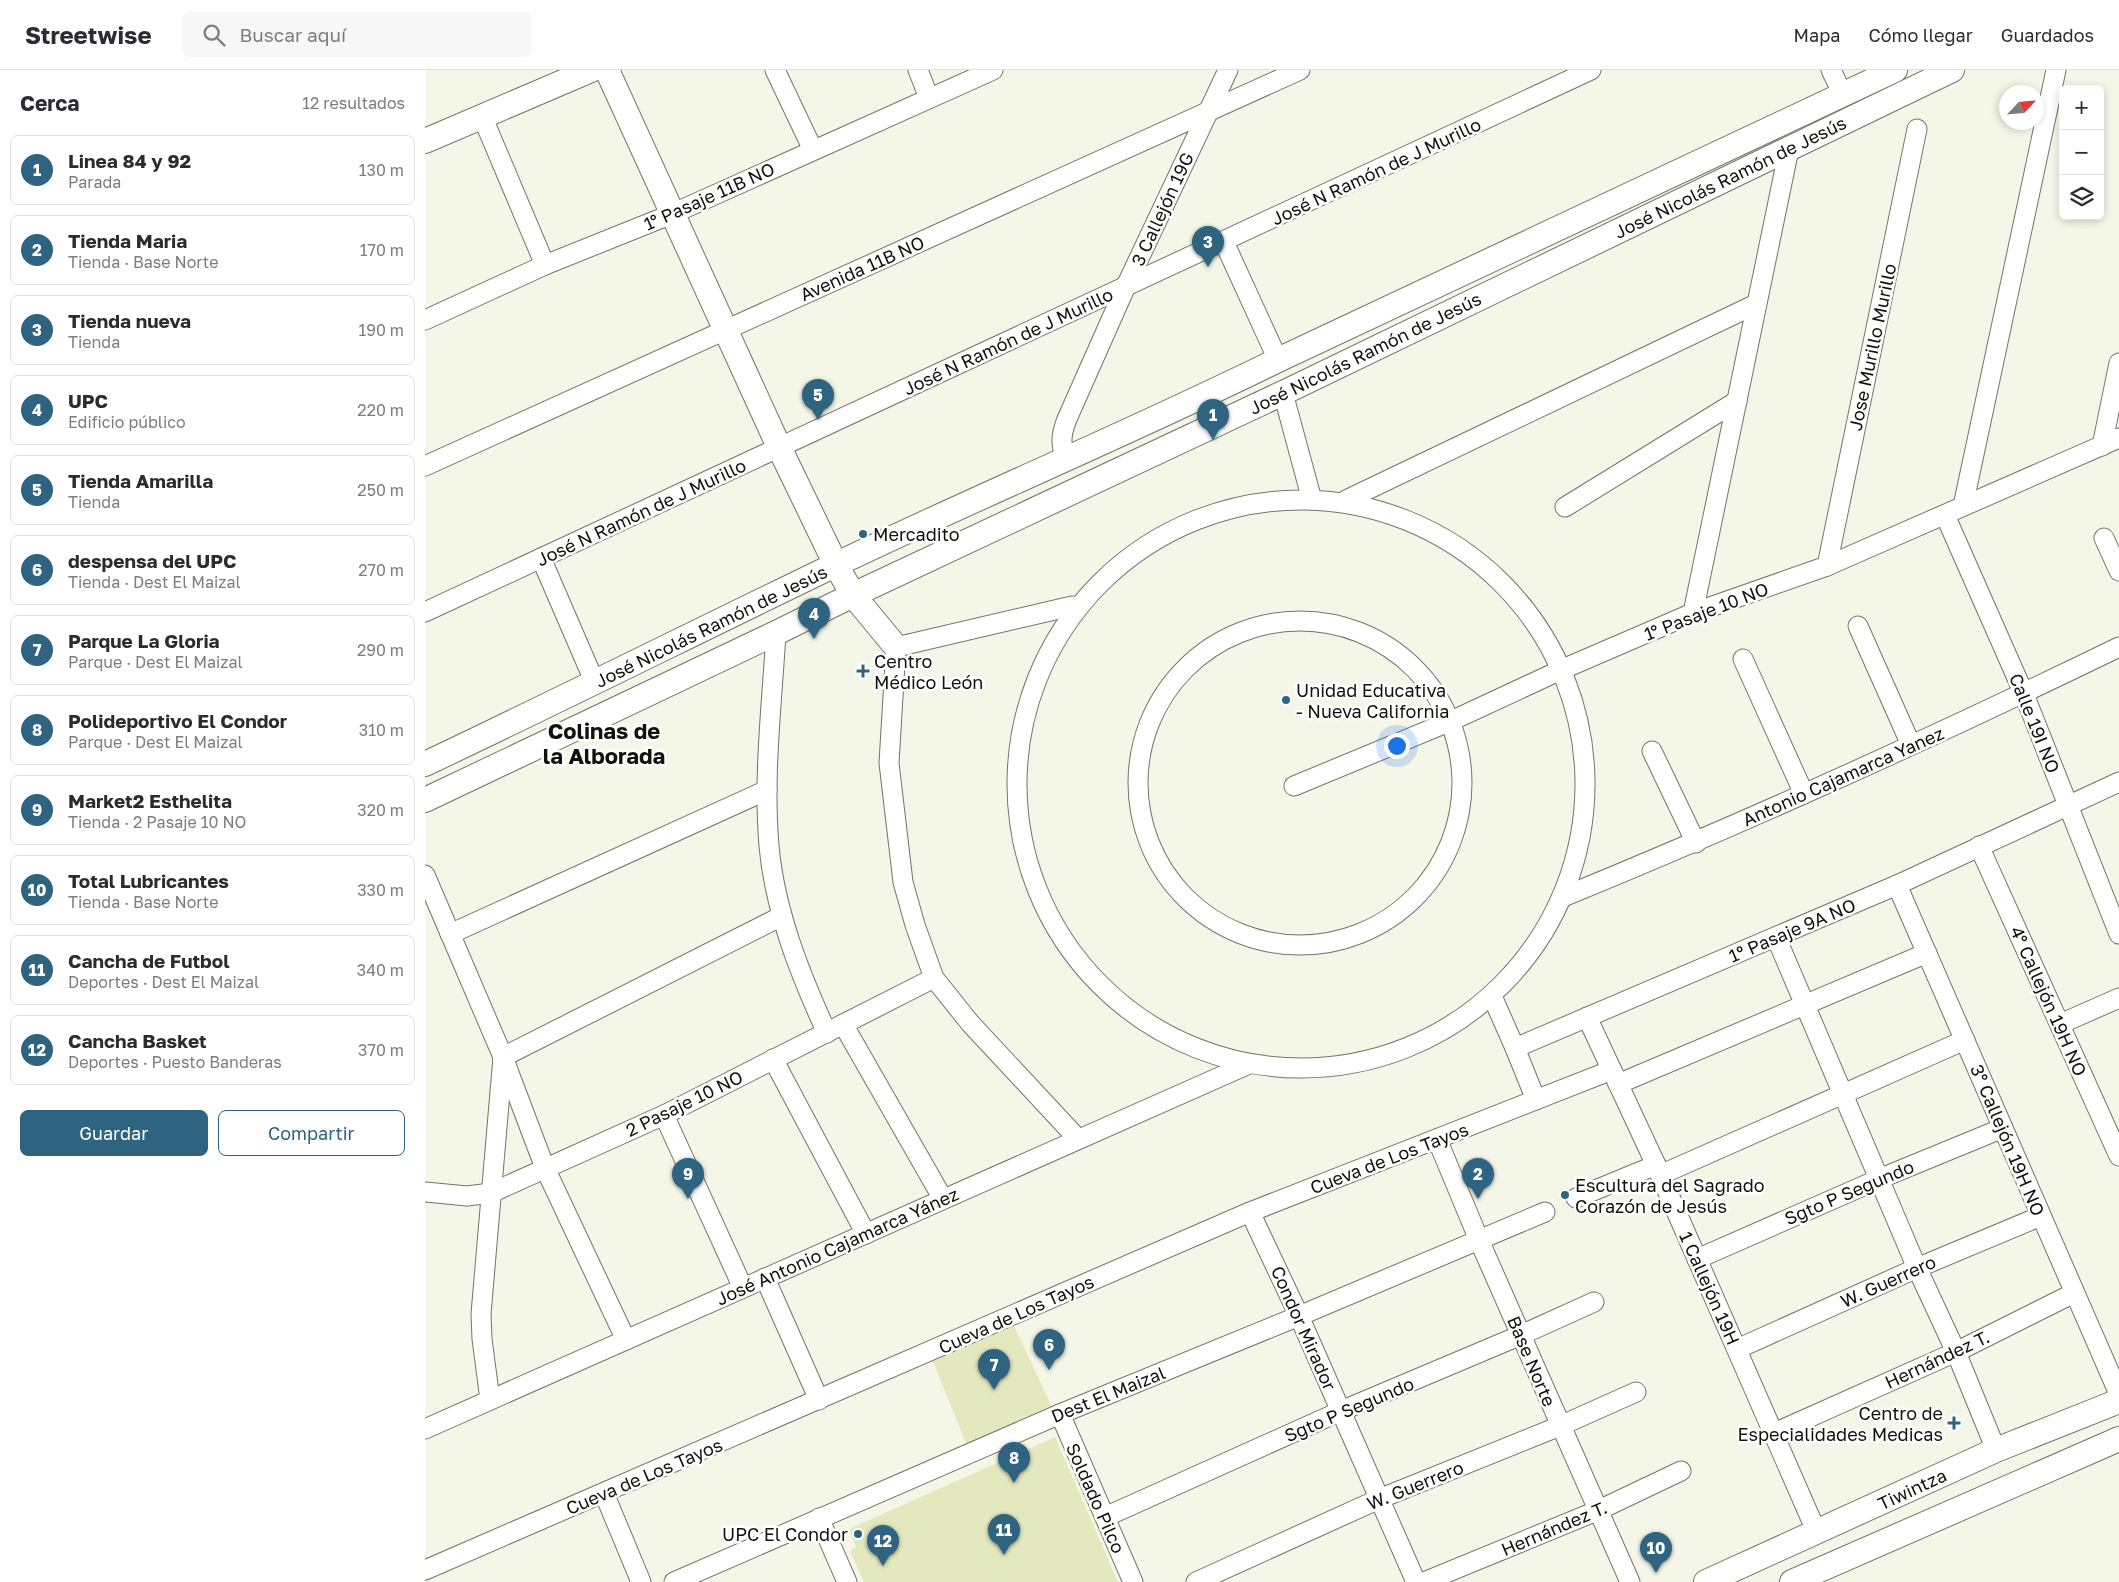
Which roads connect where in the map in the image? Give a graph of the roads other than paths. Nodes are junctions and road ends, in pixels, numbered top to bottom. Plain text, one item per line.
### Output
1 (591, 70) edge
2 (607, 70) edge
3 (775, 70) edge
4 (918, 70) edge
5 (993, 70) edge
6 (1228, 70) edge
7 (1300, 70) edge
8 (1591, 70) edge
9 (1831, 70) edge
10 (1895, 70) edge
11 (1952, 70) edge
12 (2056, 70) edge
13 (1843, 95) junction
14 (929, 98) junction
15 (1207, 113) junction
16 (482, 116) junction
17 (1917, 129) dead end
18 (425, 141) edge
19 (1789, 149) junction
20 (813, 150) junction
21 (672, 214) junction
22 (1224, 242) junction
23 (545, 265) junction
24 (1126, 286) junction
25 (1756, 304) junction
26 (425, 320) edge
27 (726, 328) junction
28 (1278, 360) junction
29 (2119, 363) edge
30 (1283, 393) junction
31 (1737, 401) junction
32 (2119, 438) edge
33 (2102, 446) junction
34 (779, 447) junction
35 (1066, 460) junction
36 (425, 466) edge
37 (1312, 500) junction
38 (1346, 500) junction
39 (1565, 506) dead end
40 (1963, 506) junction
41 (1945, 515) junction
42 (2104, 538) dead end
43 (541, 558) junction
44 (836, 565) junction
45 (1827, 566) junction
46 (2119, 571) edge
47 (853, 595) junction
48 (1072, 606) junction
49 (425, 612) edge
50 (1693, 613) junction
51 (1858, 626) dead end
52 (776, 633) junction
53 (896, 647) junction
54 (2119, 648) edge
55 (1743, 659) dead end
56 (1563, 669) junction
57 (595, 683) junction
58 (2024, 694) junction
59 (1451, 721) junction
60 (1911, 745) junction
61 (1652, 751) dead end
62 (425, 764) edge
63 (2119, 782) edge
64 (1294, 786) dead end
65 (767, 790) junction
66 (1803, 794) junction
67 (425, 800) edge
68 (2067, 805) junction
69 (1696, 843) junction
70 (1979, 846) junction
71 (425, 875) edge
72 (1897, 885) junction
73 (1563, 897) junction
74 (782, 916) junction
75 (450, 934) junction
76 (2119, 934) edge
77 (1776, 937) junction
78 (1927, 953) junction
79 (934, 978) junction
80 (1491, 996) junction
81 (2119, 998) edge
82 (1806, 1005) junction
83 (1587, 1017) junction
84 (2060, 1024) junction
85 (835, 1029) junction
86 (1965, 1040) junction
87 (1515, 1048) junction
88 (503, 1057) junction
89 (773, 1060) junction
90 (1249, 1064) junction
91 (1615, 1077) junction
92 (1843, 1095) junction
93 (1536, 1100) junction
94 (664, 1115) junction
95 (2003, 1128) junction
96 (1078, 1139) junction
97 (1437, 1139) junction
98 (2119, 1156) edge
99 (545, 1168) junction
100 (1658, 1170) junction
101 (1879, 1179) junction
102 (425, 1192) edge
103 (491, 1193) junction
104 (1576, 1198) dead end
105 (943, 1200) junction
106 (1250, 1212) junction
107 (1545, 1212) dead end
108 (2041, 1216) junction
109 (866, 1234) junction
110 (1479, 1240) junction
111 (1697, 1259) junction
112 (1917, 1268) junction
113 (765, 1278) junction
114 (743, 1288) junction
115 (2074, 1294) junction
116 (1594, 1302) dead end
117 (1299, 1316) junction
118 (1521, 1336) junction
119 (625, 1340) junction
120 (1737, 1349) junction
121 (1956, 1352) junction
122 (1636, 1392) dead end
123 (2119, 1394) edge
124 (490, 1400) junction
125 (819, 1400) junction
126 (2119, 1401) edge
127 (1341, 1411) junction
128 (1059, 1414) junction
129 (1560, 1426) junction
130 (425, 1429) edge
131 (1772, 1434) junction
132 (2119, 1439) edge
133 (1996, 1450) junction
134 (1681, 1471) dead end
135 (604, 1493) junction
136 (1379, 1499) junction
137 (1599, 1510) junction
138 (1105, 1517) junction
139 (819, 1518) junction
140 (1817, 1533) junction
141 (425, 1570) edge
142 (641, 1582) edge
143 (674, 1582) edge
144 (847, 1582) edge
145 (1133, 1582) edge
146 (1196, 1582) edge
147 (1415, 1582) edge
148 (1424, 1582) edge
149 (1630, 1582) edge
150 (1706, 1582) edge
151 (1793, 1582) edge

1 - 16 street
2 - 21 street
3 - 20 street
4 - 14 street
5 - 14 street, 1° Pasaje 11B NO
6 - 15 street, 3 Callejón 19G
7 - 15 street, Avenida 11B NO
8 - 22 street, José N Ramón de J Murillo
9 - 13 street
10 - 13 street, José Nicolás Ramón de Jesús
11 - 19 street, José Nicolás Ramón de Jesús
12 - 40 street
13 - 28 street, José Nicolás Ramón de Jesús
14 - 20 street, 1° Pasaje 11B NO
15 - 24 street, 3 Callejón 19G
15 - 27 street, Avenida 11B NO
16 - 18 street
16 - 23 street
17 - 45 street, Jose Murillo Murillo
19 - 25 street
19 - 30 street, José Nicolás Ramón de Jesús
20 - 21 street, 1° Pasaje 11B NO
21 - 23 street, 1° Pasaje 11B NO
21 - 27 street
22 - 24 street, José N Ramón de J Murillo
22 - 28 street
23 - 26 street, 1° Pasaje 11B NO
24 - 34 street, José N Ramón de J Murillo
24 - 35 street, 3 Callejón 19G
25 - 31 street
25 - 38 street
27 - 34 street
27 - 36 street, Avenida 11B NO
28 - 35 street, José Nicolás Ramón de Jesús
29 - 33 street
30 - 37 street
30 - 47 street, José Nicolás Ramón de Jesús
31 - 39 street
31 - 50 street
32 - 33 street, 1° Pasaje 10 NO
33 - 40 street, 1° Pasaje 10 NO
34 - 43 street, José N Ramón de J Murillo
34 - 44 street
35 - 44 street, José Nicolás Ramón de Jesús
37 - 38 street
37 - 48 street
38 - 56 street
40 - 41 street, 1° Pasaje 10 NO
41 - 45 street, 1° Pasaje 10 NO
41 - 58 street, Calle 19I NO
42 - 46 street
43 - 49 street, José N Ramón de J Murillo
43 - 57 street
44 - 47 street
44 - 57 street, José Nicolás Ramón de Jesús
45 - 50 street, 1° Pasaje 10 NO
47 - 52 street, José Nicolás Ramón de Jesús
47 - 53 street
48 - 53 street
48 - 90 street
50 - 56 street, 1° Pasaje 10 NO
51 - 60 street
52 - 65 street
52 - 67 street, José Nicolás Ramón de Jesús
53 - 79 street
54 - 58 street, Antonio Cajamarca Yanez
55 - 66 street
56 - 59 street, 1° Pasaje 10 NO
56 - 73 street
57 - 62 street, José Nicolás Ramón de Jesús
58 - 60 street, Antonio Cajamarca Yanez
58 - 68 street, Calle 19I NO
59 - 59 street
59 - 64 street, 1° Pasaje 10 NO
60 - 66 street, Antonio Cajamarca Yanez
61 - 69 street
63 - 68 street, 1º Pasaje 9A NO
65 - 74 street
65 - 75 street
66 - 69 street, Antonio Cajamarca Yanez
68 - 70 street, 1º Pasaje 9A NO
68 - 76 street, Calle 19I NO
69 - 73 street, Antonio Cajamarca Yanez
70 - 72 street, 1º Pasaje 9A NO
70 - 84 street, 4° Callejón 19H NO
71 - 75 street
72 - 77 street, 1º Pasaje 9A NO
72 - 78 street, 3° Callejón 19H NO
73 - 80 street
74 - 85 street
74 - 88 street
75 - 88 street
77 - 82 street
77 - 83 street, 1º Pasaje 9A NO
78 - 82 street, Cueva de Los Tayos
78 - 86 street, 3° Callejón 19H NO
79 - 85 street, 2 Pasaje 10 NO
79 - 96 street
80 - 87 street
80 - 90 street
81 - 84 street
82 - 91 street, Cueva de Los Tayos
82 - 92 street
83 - 87 street, 1º Pasaje 9A NO
83 - 91 street, 1 Callejón 19H
84 - 98 street, 4° Callejón 19H NO
85 - 89 street, 2 Pasaje 10 NO
85 - 105 street
86 - 92 street
86 - 95 street, 3° Callejón 19H NO
87 - 93 street
88 - 99 street
88 - 103 street
89 - 94 street, 2 Pasaje 10 NO
89 - 109 street
90 - 96 street, José Antonio Cajamarca Yánez
91 - 93 street, Cueva de Los Tayos
91 - 100 street, 1 Callejón 19H
92 - 100 street
92 - 101 street
93 - 97 street, Cueva de Los Tayos
94 - 99 street, 2 Pasaje 10 NO
94 - 114 street
95 - 101 street, Sgto P Segundo
95 - 108 street, 3° Callejón 19H NO
96 - 105 street, José Antonio Cajamarca Yánez
97 - 106 street, Cueva de Los Tayos
97 - 110 street, Base Norte
99 - 103 street, 2 Pasaje 10 NO
99 - 119 street
100 - 104 street
100 - 111 street, 1 Callejón 19H
101 - 111 street, Sgto P Segundo
101 - 112 street
102 - 103 street, 2 Pasaje 10 NO
103 - 124 street
105 - 109 street, José Antonio Cajamarca Yánez
106 - 117 street, Condor Mirador
106 - 125 street, Cueva de Los Tayos
107 - 110 street, Dest El Maizal
108 - 112 street, W. Guerrero
108 - 115 street, 3° Callejón 19H NO
109 - 113 street, José Antonio Cajamarca Yánez
110 - 117 street, Dest El Maizal
110 - 118 street, Base Norte
111 - 120 street, 1 Callejón 19H
112 - 120 street, W. Guerrero
112 - 121 street
113 - 114 street, José Antonio Cajamarca Yánez
113 - 125 street
114 - 119 street, José Antonio Cajamarca Yánez
115 - 121 street, Hernández T.
115 - 123 street, 3° Callejón 19H NO
116 - 118 street, Sgto P Segundo
117 - 127 street, Condor Mirador
117 - 128 street, Dest El Maizal
118 - 127 street, Sgto P Segundo
118 - 129 street, Base Norte
119 - 124 street, José Antonio Cajamarca Yánez
120 - 131 street, 1 Callejón 19H
121 - 131 street, Hernández T.
121 - 133 street
122 - 129 street, W. Guerrero
124 - 130 street, José Antonio Cajamarca Yánez
125 - 135 street, Cueva de Los Tayos
126 - 133 street, Tiwintza
127 - 136 street, Condor Mirador
127 - 138 street, Sgto P Segundo
128 - 138 street, Soldado Pilco
128 - 139 street, Dest El Maizal
129 - 136 street, W. Guerrero
129 - 137 street, Base Norte
131 - 140 street, 1 Callejón 19H
132 - 151 street, Tiwintza
133 - 140 street, Tiwintza
134 - 137 street, Hernández T.
135 - 141 street, Cueva de Los Tayos
135 - 142 street
136 - 146 street, W. Guerrero
136 - 147 street, Condor Mirador
137 - 148 street, Hernández T.
137 - 149 street, Base Norte
138 - 145 street, Soldado Pilco
139 - 143 street, Dest El Maizal
139 - 144 street
140 - 150 street, Tiwintza

